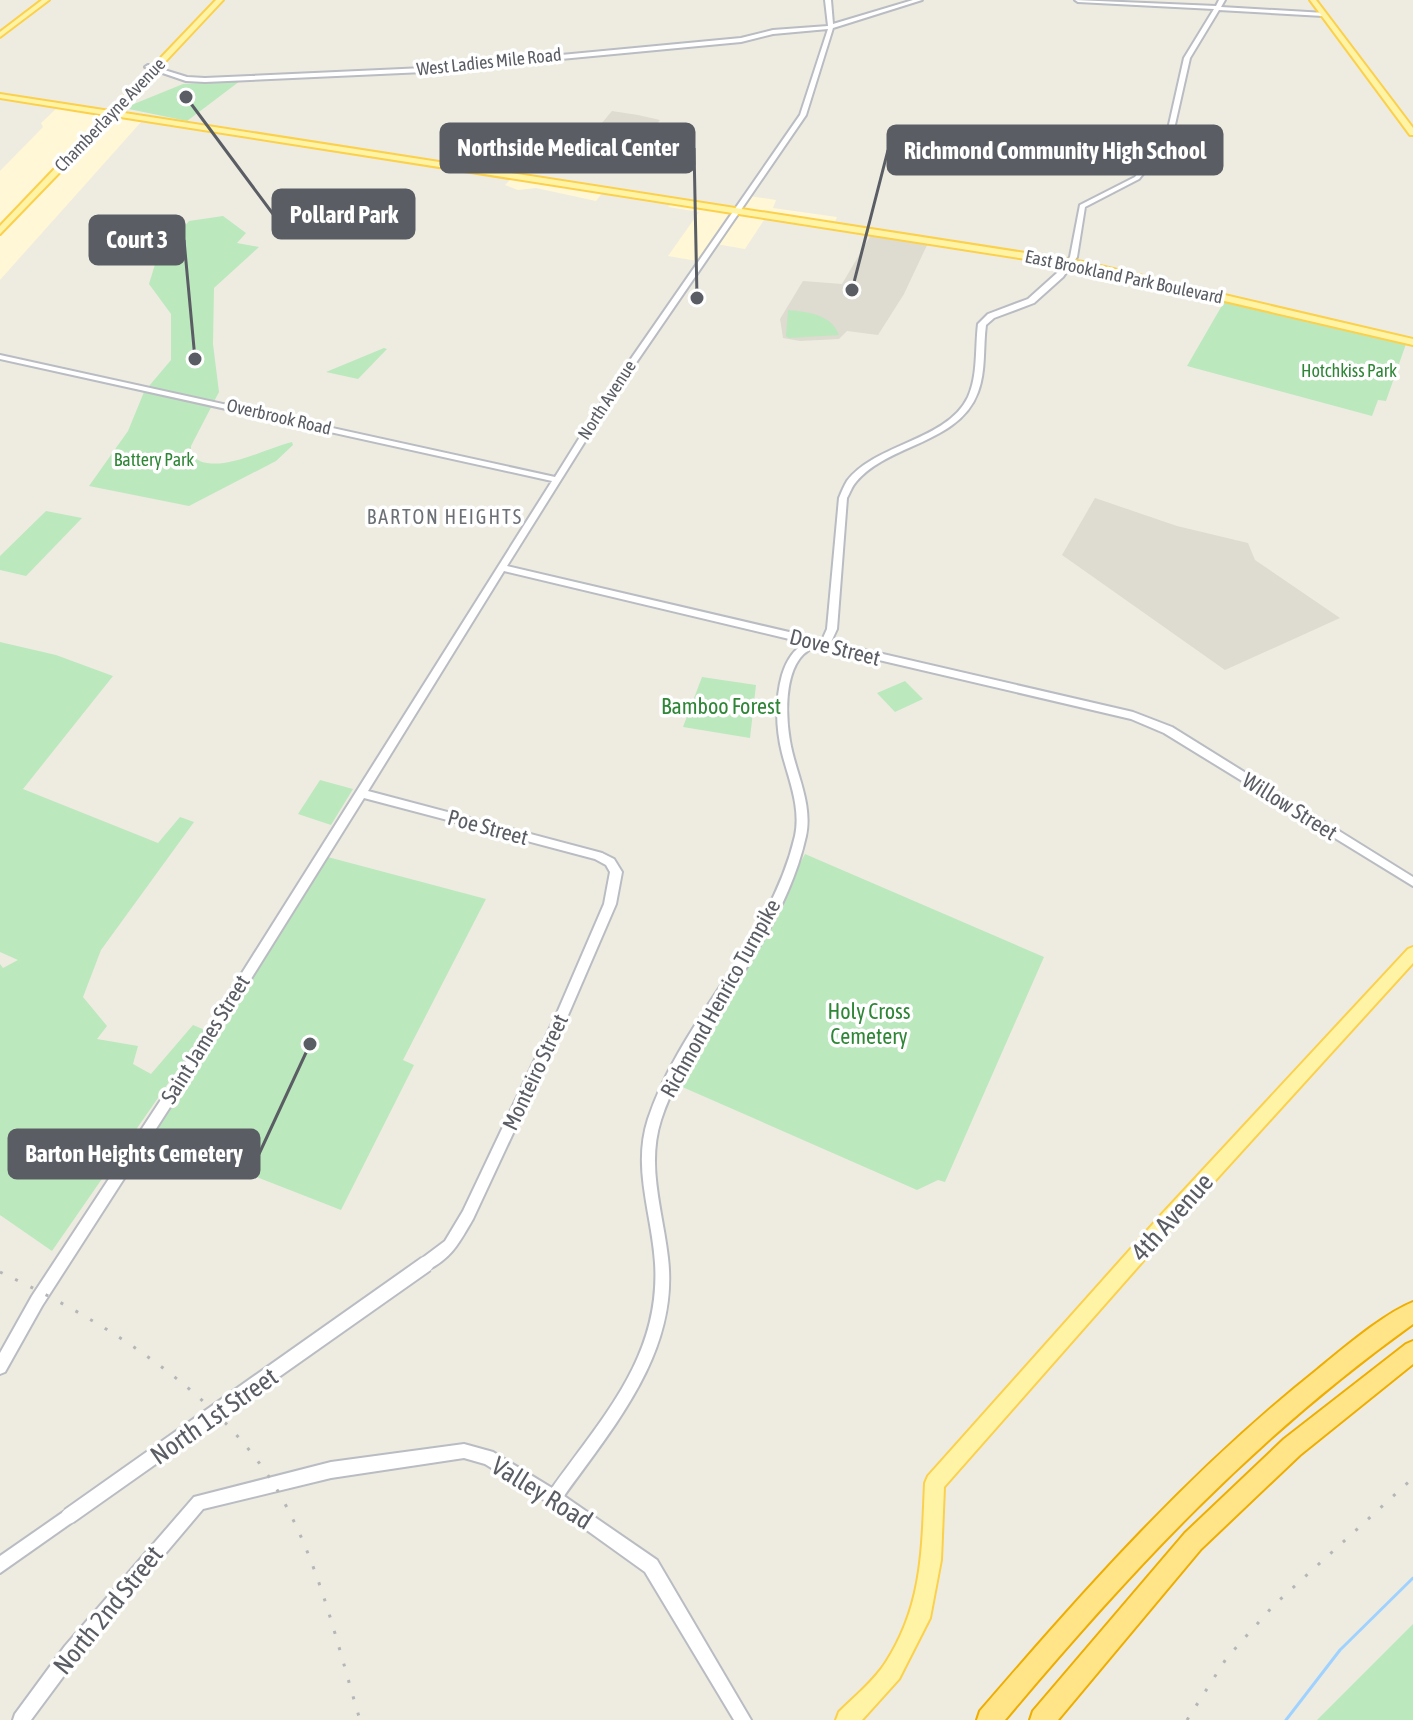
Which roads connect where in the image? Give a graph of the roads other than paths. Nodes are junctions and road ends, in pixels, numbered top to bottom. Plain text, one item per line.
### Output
1 (43, 0) edge
2 (213, 0) edge
3 (220, 0) edge
4 (828, 0) edge
5 (919, 0) edge
6 (1078, 0) edge
7 (1313, 0) edge
8 (1220, 4) edge
9 (1323, 14) junction
10 (831, 27) junction
11 (0, 33) edge
12 (151, 69) junction
13 (0, 93) edge
14 (110, 111) junction
15 (1413, 133) edge
16 (737, 210) junction
17 (0, 221) edge
18 (0, 231) edge
19 (1069, 262) junction
20 (1413, 342) edge
21 (0, 357) edge
22 (557, 480) junction
23 (502, 568) junction
24 (817, 643) junction
25 (1168, 730) joint
26 (360, 793) junction
27 (613, 867) joint
28 (1413, 882) edge
29 (1413, 953) edge
30 (426, 1264) joint
31 (1413, 1312) edge
32 (1413, 1351) edge
33 (0, 1367) edge
34 (554, 1498) junction
35 (199, 1502) joint
36 (0, 1565) edge
37 (21, 1720) edge
38 (743, 1720) edge
39 (847, 1720) edge
40 (989, 1720) edge
41 (1042, 1720) edge

1 - 11 main road
2 - 12 main road, Chamberlayne Avenue
3 - 12 main road, Chamberlayne Avenue
4 - 10 street, North Avenue
5 - 10 street, West Ladies Mile Road
6 - 8 street
7 - 9 main road
8 - 9 street
8 - 19 street, Richmond Henrico Turnpike
9 - 15 main road
10 - 12 street, West Ladies Mile Road
10 - 16 street, North Avenue
12 - 14 main road, Chamberlayne Avenue
13 - 14 main road, East Brookland Park Boulevard
14 - 16 main road, East Brookland Park Boulevard
14 - 17 main road, Chamberlayne Avenue
14 - 18 main road, Chamberlayne Avenue
16 - 19 main road, East Brookland Park Boulevard
16 - 22 street, North Avenue
19 - 20 main road, East Brookland Park Boulevard
19 - 24 street, Richmond Henrico Turnpike
21 - 22 street, Overbrook Road
22 - 23 street, North Avenue
23 - 24 street, Dove Street
23 - 26 street, North Avenue
24 - 25 street, Dove Street
24 - 34 street, Richmond Henrico Turnpike
25 - 28 street, Willow Street
26 - 27 street, Poe Street
26 - 33 street, Saint James Street
27 - 30 street, Monteiro Street
29 - 39 main road, 4th Avenue
30 - 36 street, North 1st Street, bridge
31 - 40 highway
32 - 41 highway
34 - 35 street, Valley Road
34 - 38 street, Valley Road
35 - 37 street, North 2nd Street

